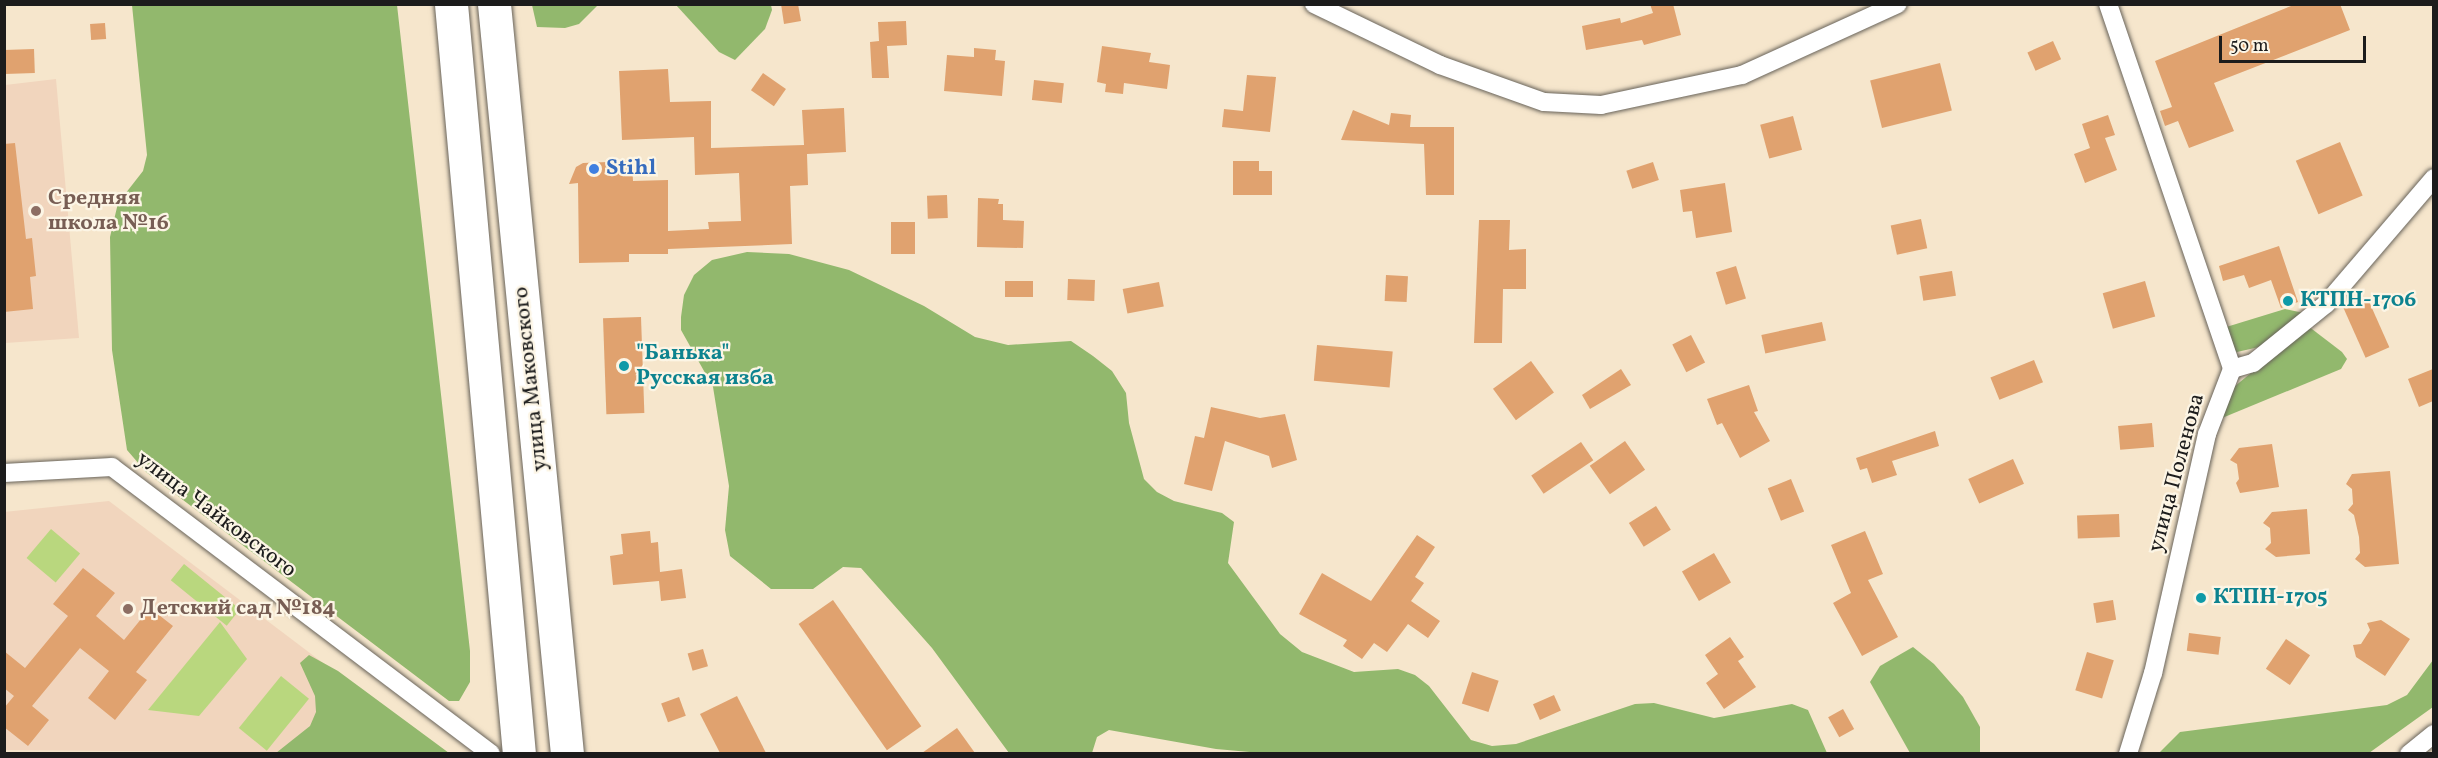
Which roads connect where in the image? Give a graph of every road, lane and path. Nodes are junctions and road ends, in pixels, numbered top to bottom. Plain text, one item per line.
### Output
1 (452, 4) edge
2 (494, 4) edge
3 (1314, 4) edge
4 (1898, 4) edge
5 (2108, 4) edge
6 (2433, 178) edge
7 (2232, 369) junction
8 (4, 473) edge
9 (2433, 734) edge
10 (491, 753) edge
11 (519, 753) edge
12 (567, 753) edge
13 (2127, 753) edge
14 (2409, 753) edge

1 - 11 highway, улица Маковского
2 - 12 highway, улица Маковского
3 - 4 street
5 - 7 street
6 - 7 street
7 - 13 street, улица Поленова
8 - 10 street, улица Чайковского
9 - 14 street

